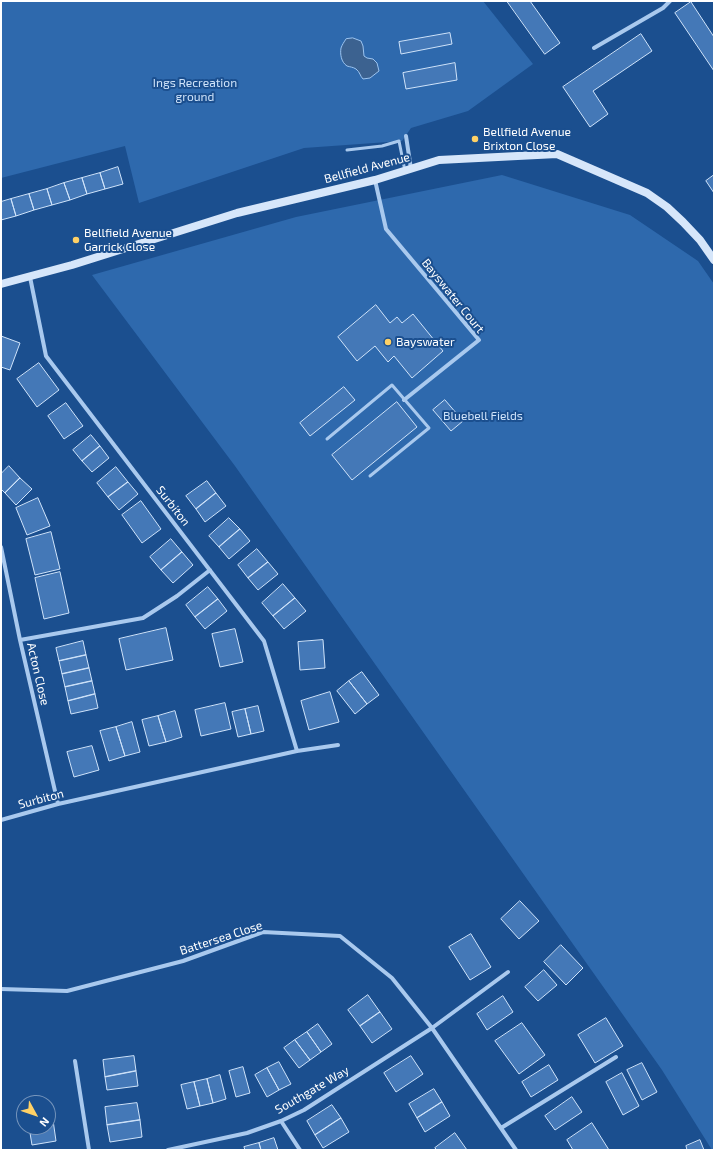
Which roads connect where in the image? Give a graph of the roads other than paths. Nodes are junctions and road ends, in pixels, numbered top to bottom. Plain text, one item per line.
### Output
1 (670, 1) edge
2 (594, 48) dead end
3 (406, 136) dead end
4 (347, 150) dead end
5 (408, 170) junction
6 (375, 180) junction
7 (713, 257) edge
8 (30, 277) junction
9 (1, 284) edge
10 (404, 400) junction
11 (327, 439) dead end
12 (370, 476) dead end
13 (1, 547) edge
14 (210, 570) junction
15 (20, 640) junction
16 (338, 745) dead end
17 (297, 751) junction
18 (58, 804) junction
19 (1, 820) edge
20 (508, 972) dead end
21 (1, 989) edge
22 (432, 1028) junction
23 (616, 1057) dead end
24 (75, 1061) dead end
25 (281, 1121) junction
26 (501, 1128) junction
27 (89, 1150) edge
28 (168, 1150) edge
29 (300, 1150) edge
30 (516, 1150) edge

1 - 2 street
3 - 5 street
4 - 5 lane
5 - 6 street, Bellfield Avenue
5 - 7 street, Bellfield Avenue
6 - 8 street, Bellfield Avenue
6 - 10 street, Bayswater Court
8 - 9 street, Bellfield Avenue
8 - 14 street, Surbiton
10 - 11 lane
10 - 12 lane
13 - 15 street, Acton Close
14 - 15 street
14 - 17 street, Surbiton
15 - 18 street, Acton Close
16 - 17 street, Surbiton
17 - 18 street, Surbiton
18 - 19 street, Surbiton
20 - 22 street, Southgate Way
21 - 22 street, Battersea Close
22 - 25 street, Southgate Way
22 - 26 street, Battersea Close
23 - 26 street
24 - 27 street
25 - 28 street, Southgate Way
25 - 29 street
26 - 30 street, Battersea Close

